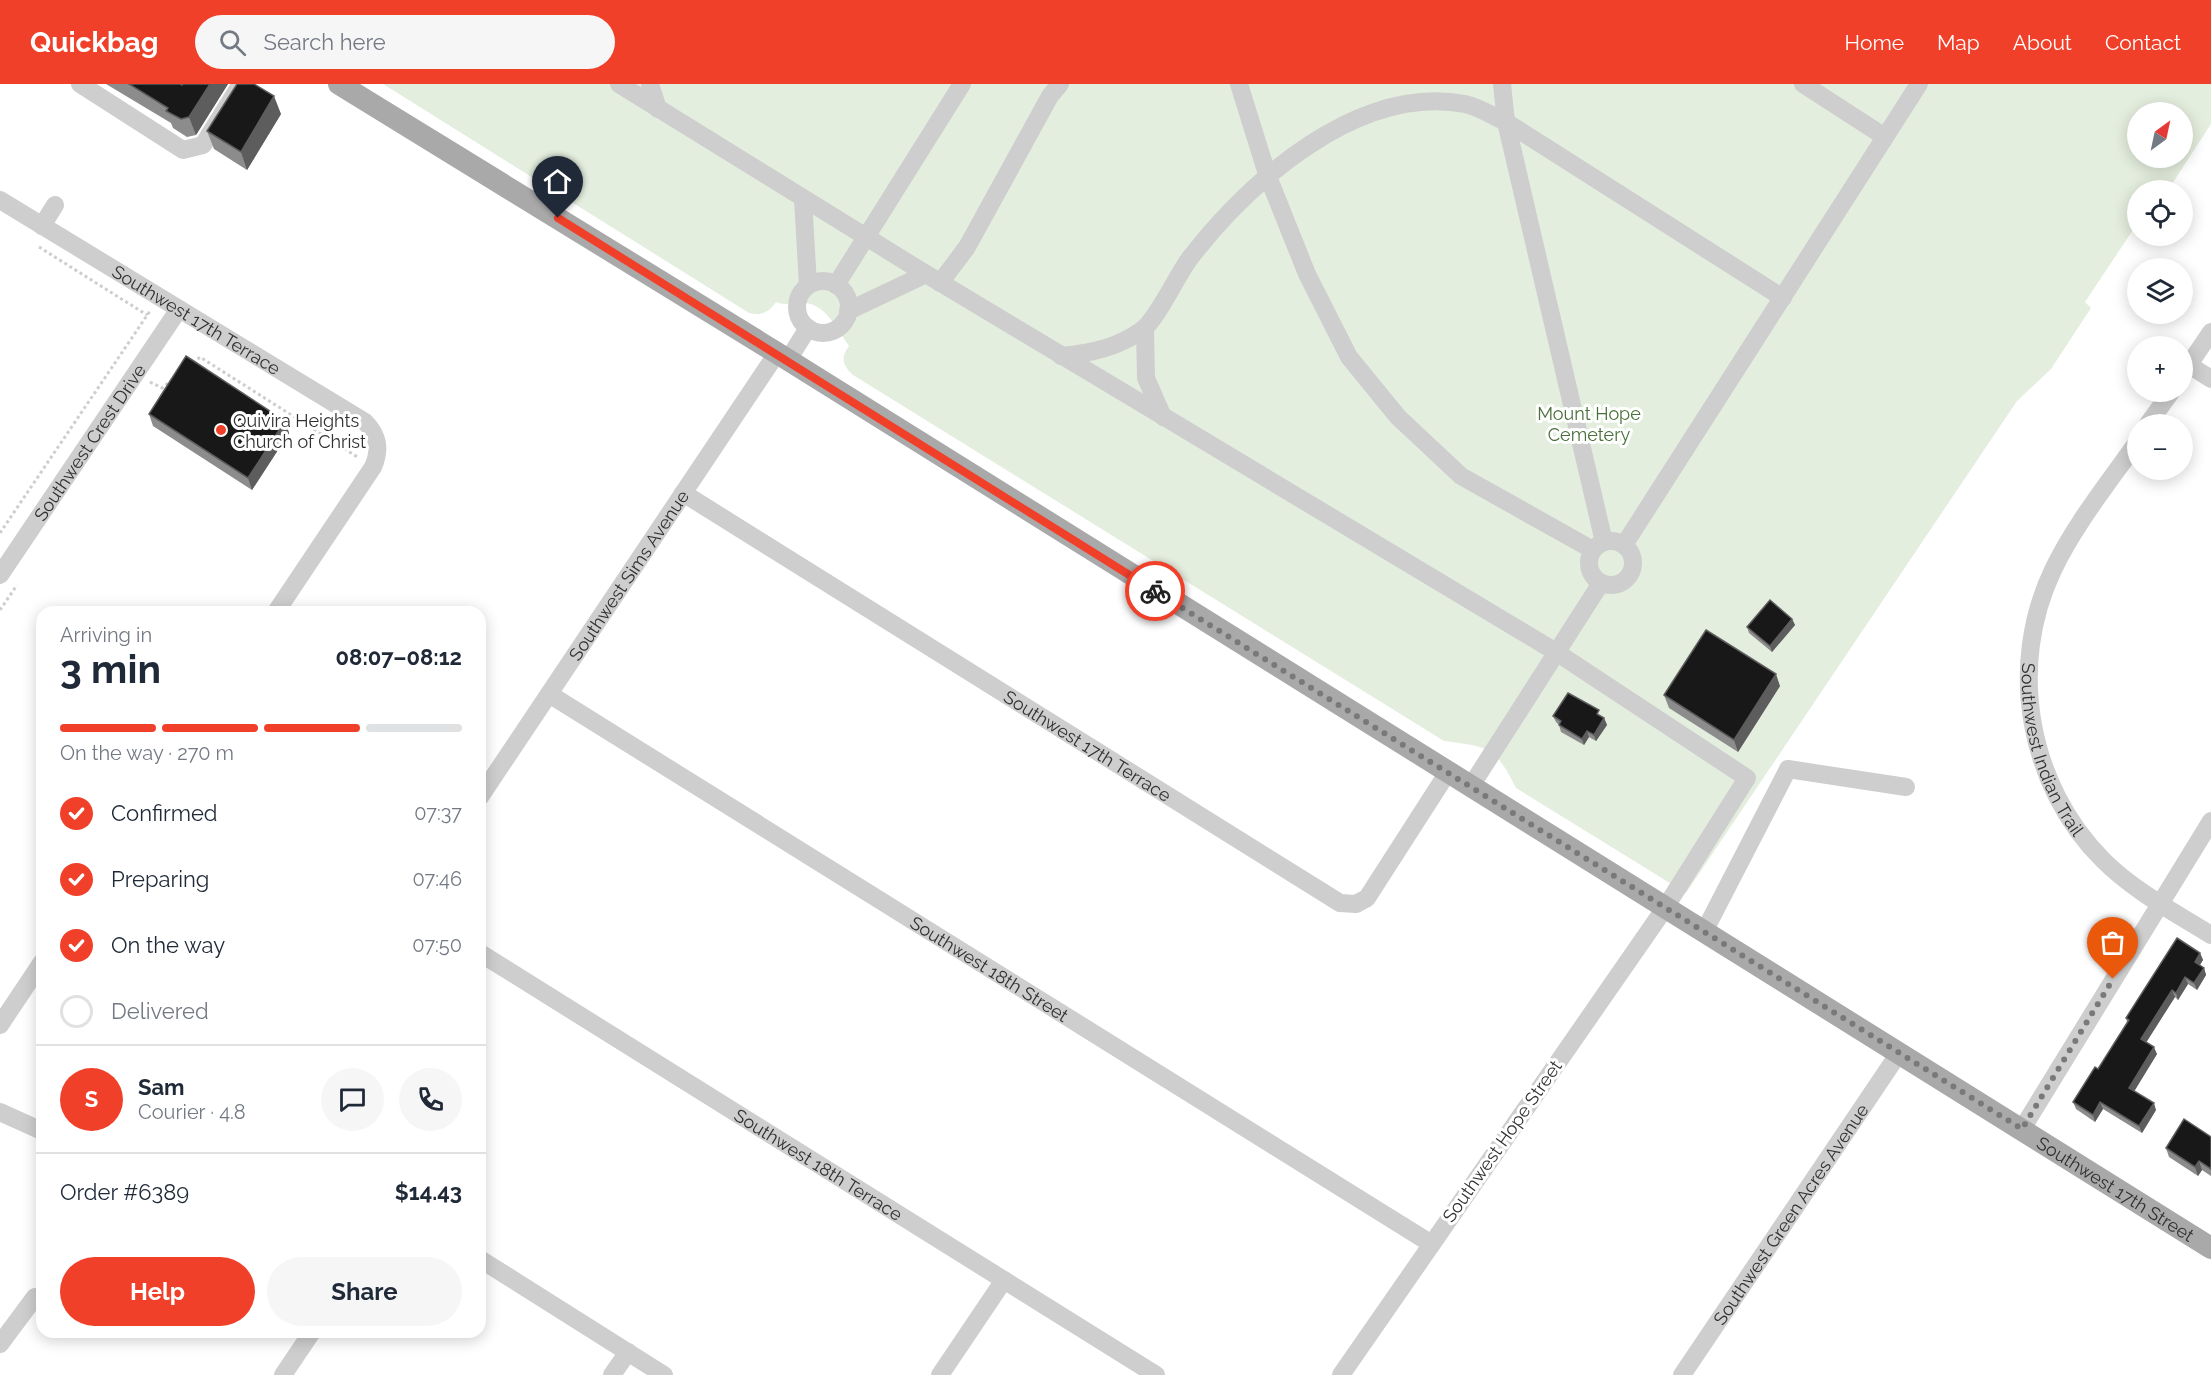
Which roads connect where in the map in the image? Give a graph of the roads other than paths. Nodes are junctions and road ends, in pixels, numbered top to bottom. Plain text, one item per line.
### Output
1 (80, 84) edge
2 (241, 84) edge
3 (339, 84) edge
4 (619, 84) edge
5 (650, 84) edge
6 (962, 84) edge
7 (1060, 84) edge
8 (1239, 84) edge
9 (1502, 84) edge
10 (1803, 84) edge
11 (1919, 84) edge
12 (658, 109) junction
13 (1506, 122) junction
14 (1886, 137) junction
15 (1267, 174) junction
16 (803, 199) junction
17 (0, 200) edge
18 (55, 205) dead end
19 (42, 226) junction
20 (865, 237) junction
21 (933, 279) junction
22 (808, 285) junction
23 (836, 285) junction
24 (1783, 298) junction
25 (179, 309) junction
26 (849, 310) junction
27 (808, 328) junction
28 (1145, 329) junction
29 (2211, 332) edge
30 (783, 356) junction
31 (1061, 356) junction
32 (2193, 359) edge
33 (2193, 373) edge
34 (2211, 379) edge
35 (1163, 417) junction
36 (2127, 457) edge
37 (683, 493) junction
38 (1624, 545) junction
39 (1598, 546) junction
40 (0, 575) edge
41 (1601, 583) junction
42 (280, 606) edge
43 (1556, 652) junction
44 (549, 694) junction
45 (1448, 772) junction
46 (1471, 786) junction
47 (486, 788) edge
48 (1906, 788) dead end
49 (2211, 820) edge
50 (2159, 903) junction
51 (1665, 908) junction
52 (1704, 932) junction
53 (2211, 935) edge
54 (486, 957) edge
55 (36, 971) edge
56 (0, 1025) edge
57 (1899, 1053) junction
58 (0, 1112) edge
59 (36, 1128) edge
60 (2022, 1129) junction
61 (1430, 1243) junction
62 (2211, 1248) edge
63 (486, 1263) edge
64 (1004, 1280) junction
65 (35, 1297) dead end
66 (308, 1338) edge
67 (0, 1344) edge
68 (628, 1352) junction
69 (283, 1375) edge
70 (612, 1375) edge
71 (664, 1375) edge
72 (940, 1375) edge
73 (1156, 1375) edge
74 (1341, 1375) edge
75 (1682, 1375) edge

1 - 2 street
3 - 30 main road, Southwest 17th Street
4 - 12 street
5 - 12 street
6 - 20 street
7 - 21 street
8 - 15 street
9 - 13 street
10 - 14 street
11 - 14 street
12 - 16 street
13 - 15 street
13 - 24 street
13 - 39 street
14 - 24 street
15 - 28 street
15 - 39 street
16 - 20 street
16 - 22 street
17 - 19 street, Southwest 17th Terrace
18 - 19 street
19 - 25 street, Southwest 17th Terrace
20 - 21 street
20 - 23 street
21 - 26 street
21 - 31 street
22 - 23 street
22 - 27 street
23 - 26 street
24 - 38 street
25 - 40 street, Southwest Crest Drive
25 - 42 street, Southwest 17th Terrace
26 - 27 street
27 - 30 street, Southwest Sims Avenue
28 - 31 street
28 - 35 street
29 - 32 street
30 - 37 street, Southwest Sims Avenue
30 - 45 main road, Southwest 17th Street
31 - 35 street
33 - 34 street
35 - 43 street
36 - 50 street, Southwest Indian Trail
37 - 44 street, Southwest Sims Avenue
37 - 45 street, Southwest 17th Terrace
38 - 39 street
38 - 41 street
39 - 41 street
41 - 43 street
43 - 46 street
43 - 51 street, Southwest Hope Street
44 - 47 street, Southwest Sims Avenue
44 - 61 street, Southwest 18th Street
45 - 46 main road, Southwest 17th Street
46 - 51 main road, Southwest 17th Street
48 - 52 street
49 - 50 street
50 - 53 street, Southwest Indian Trail
50 - 60 street
51 - 52 main road, Southwest 17th Street
51 - 61 street, Southwest Hope Street
52 - 57 main road, Southwest 17th Street
54 - 64 street, Southwest 18th Terrace
55 - 56 street
57 - 60 main road, Southwest 17th Street
57 - 75 street, Southwest Green Acres Avenue
58 - 59 street
60 - 62 main road, Southwest 17th Street
61 - 74 street, Southwest Hope Street
63 - 68 street
64 - 72 street
64 - 73 street, Southwest 18th Terrace
65 - 67 street
66 - 69 street
68 - 70 street
68 - 71 street

